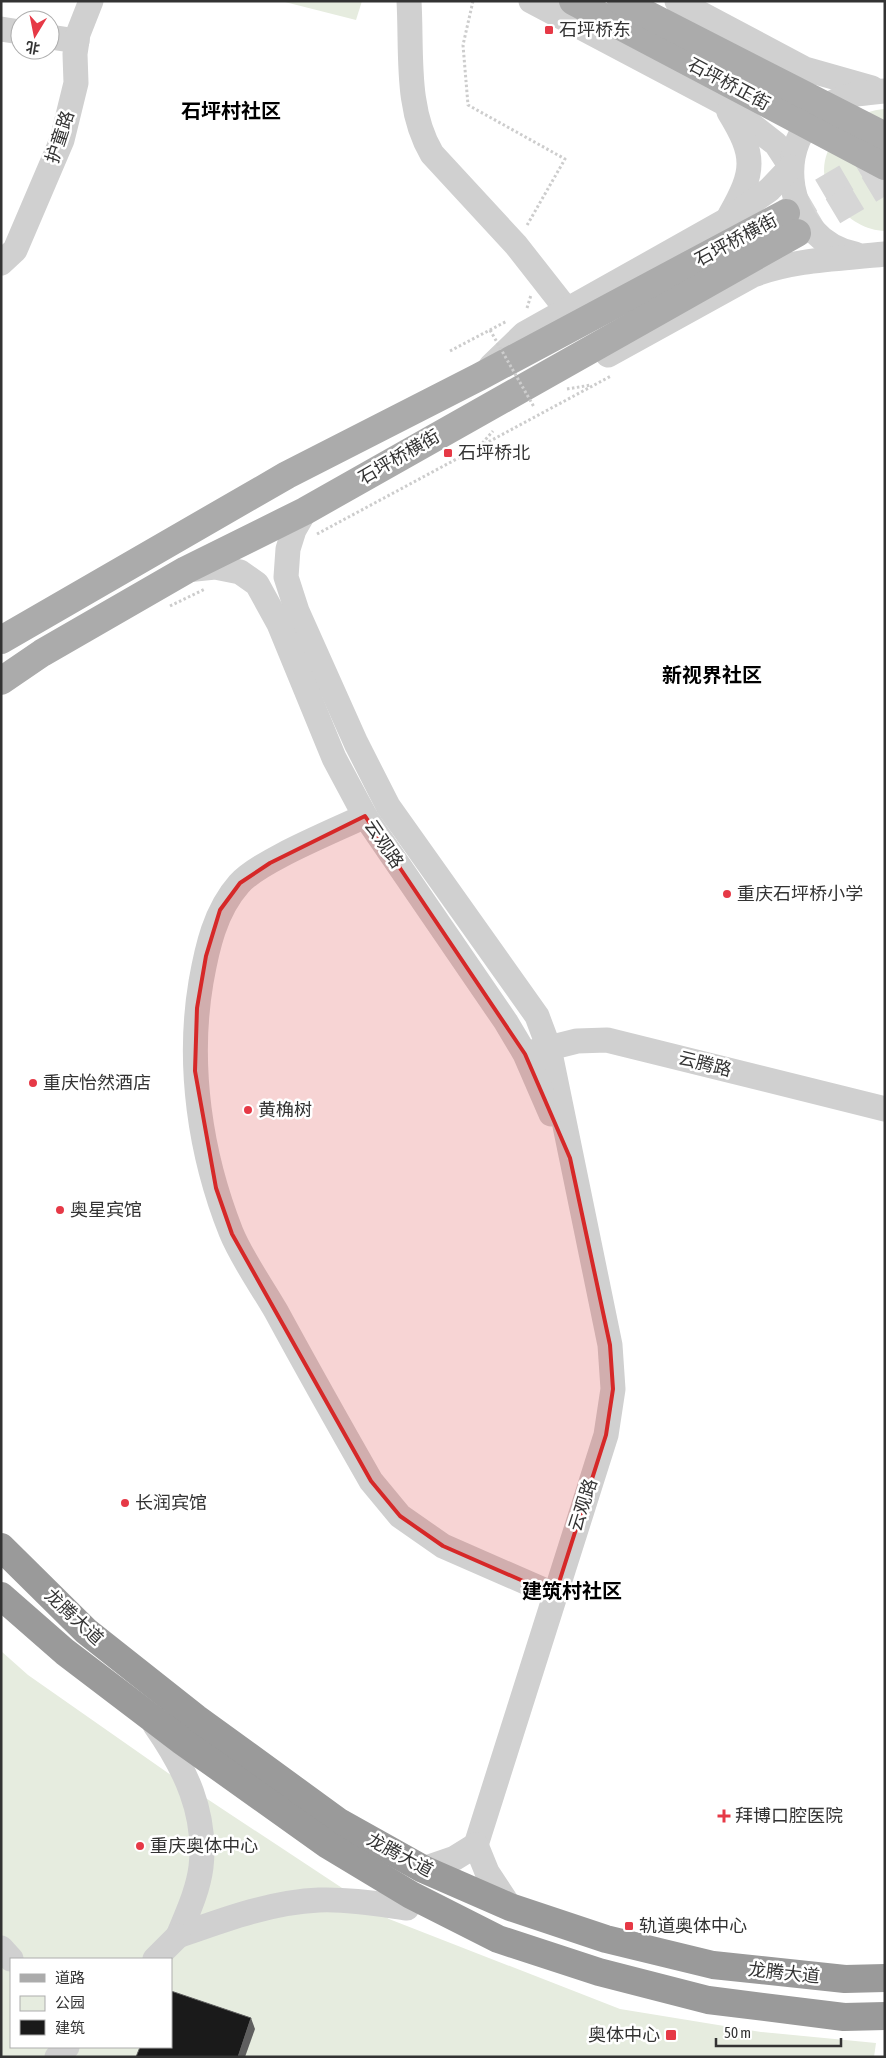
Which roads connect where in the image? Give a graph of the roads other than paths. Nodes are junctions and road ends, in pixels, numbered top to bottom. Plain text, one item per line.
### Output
1 (92, 1) edge
2 (409, 1) edge
3 (531, 1) edge
4 (573, 1) edge
5 (620, 1) edge
6 (677, 1) edge
7 (60, 38) edge
8 (77, 41) junction
9 (884, 91) edge
10 (722, 102) junction
11 (885, 136) edge
12 (885, 166) edge
13 (791, 167) junction
14 (727, 220) junction
15 (876, 255) edge
16 (1, 263) edge
17 (567, 310) junction
18 (479, 377) junction
19 (493, 416) junction
20 (310, 523) junction
21 (186, 570) junction
22 (286, 577) junction
23 (257, 584) junction
24 (1, 640) edge
25 (1, 680) edge
26 (365, 816) junction
27 (537, 1051) junction
28 (885, 1108) edge
29 (1, 1547) edge
30 (555, 1595) junction
31 (1, 1596) edge
32 (1, 1616) edge
33 (149, 1716) junction
34 (178, 1757) junction
35 (476, 1845) junction
36 (423, 1869) junction
37 (510, 1907) junction
38 (407, 1908) junction
39 (178, 1936) junction
40 (498, 1939) junction
41 (1, 1948) edge
42 (10, 1958) edge
43 (156, 1958) edge
44 (885, 1978) edge
45 (885, 2016) edge
46 (66, 2048) edge
47 (57, 2057) edge

1 - 8 street, 护童路
2 - 17 street
3 - 10 street
4 - 12 main road, 石坪桥正街, bridge
5 - 11 main road, 石坪桥正街, bridge
6 - 9 street
7 - 8 street
8 - 16 street, 护童路
9 - 13 street
10 - 13 street
10 - 14 street
13 - 14 street
13 - 15 street
14 - 17 street
15 - 19 street
17 - 18 street
18 - 19 main road, 石坪桥横街
18 - 24 main road, 石坪桥横街
19 - 20 main road, 石坪桥横街
20 - 21 main road, 石坪桥横街
20 - 22 street, 云观路
21 - 23 street
21 - 25 main road, 石坪桥横街
22 - 23 street
22 - 27 street, 云观路
23 - 26 street, 云观路
26 - 27 street, 云观路
26 - 30 street
27 - 28 street, 云腾路
27 - 30 street, 云观路
29 - 36 highway, 龙腾大道
30 - 35 street, 云观路
31 - 33 highway, 龙腾大道
32 - 34 highway
33 - 34 street
33 - 40 highway, 龙腾大道
34 - 38 highway
34 - 39 street
35 - 36 street
35 - 37 street
36 - 37 highway, 龙腾大道
37 - 44 highway, 龙腾大道
38 - 39 street
38 - 40 highway
39 - 43 street
40 - 45 highway, 龙腾大道
41 - 42 street
46 - 47 street

